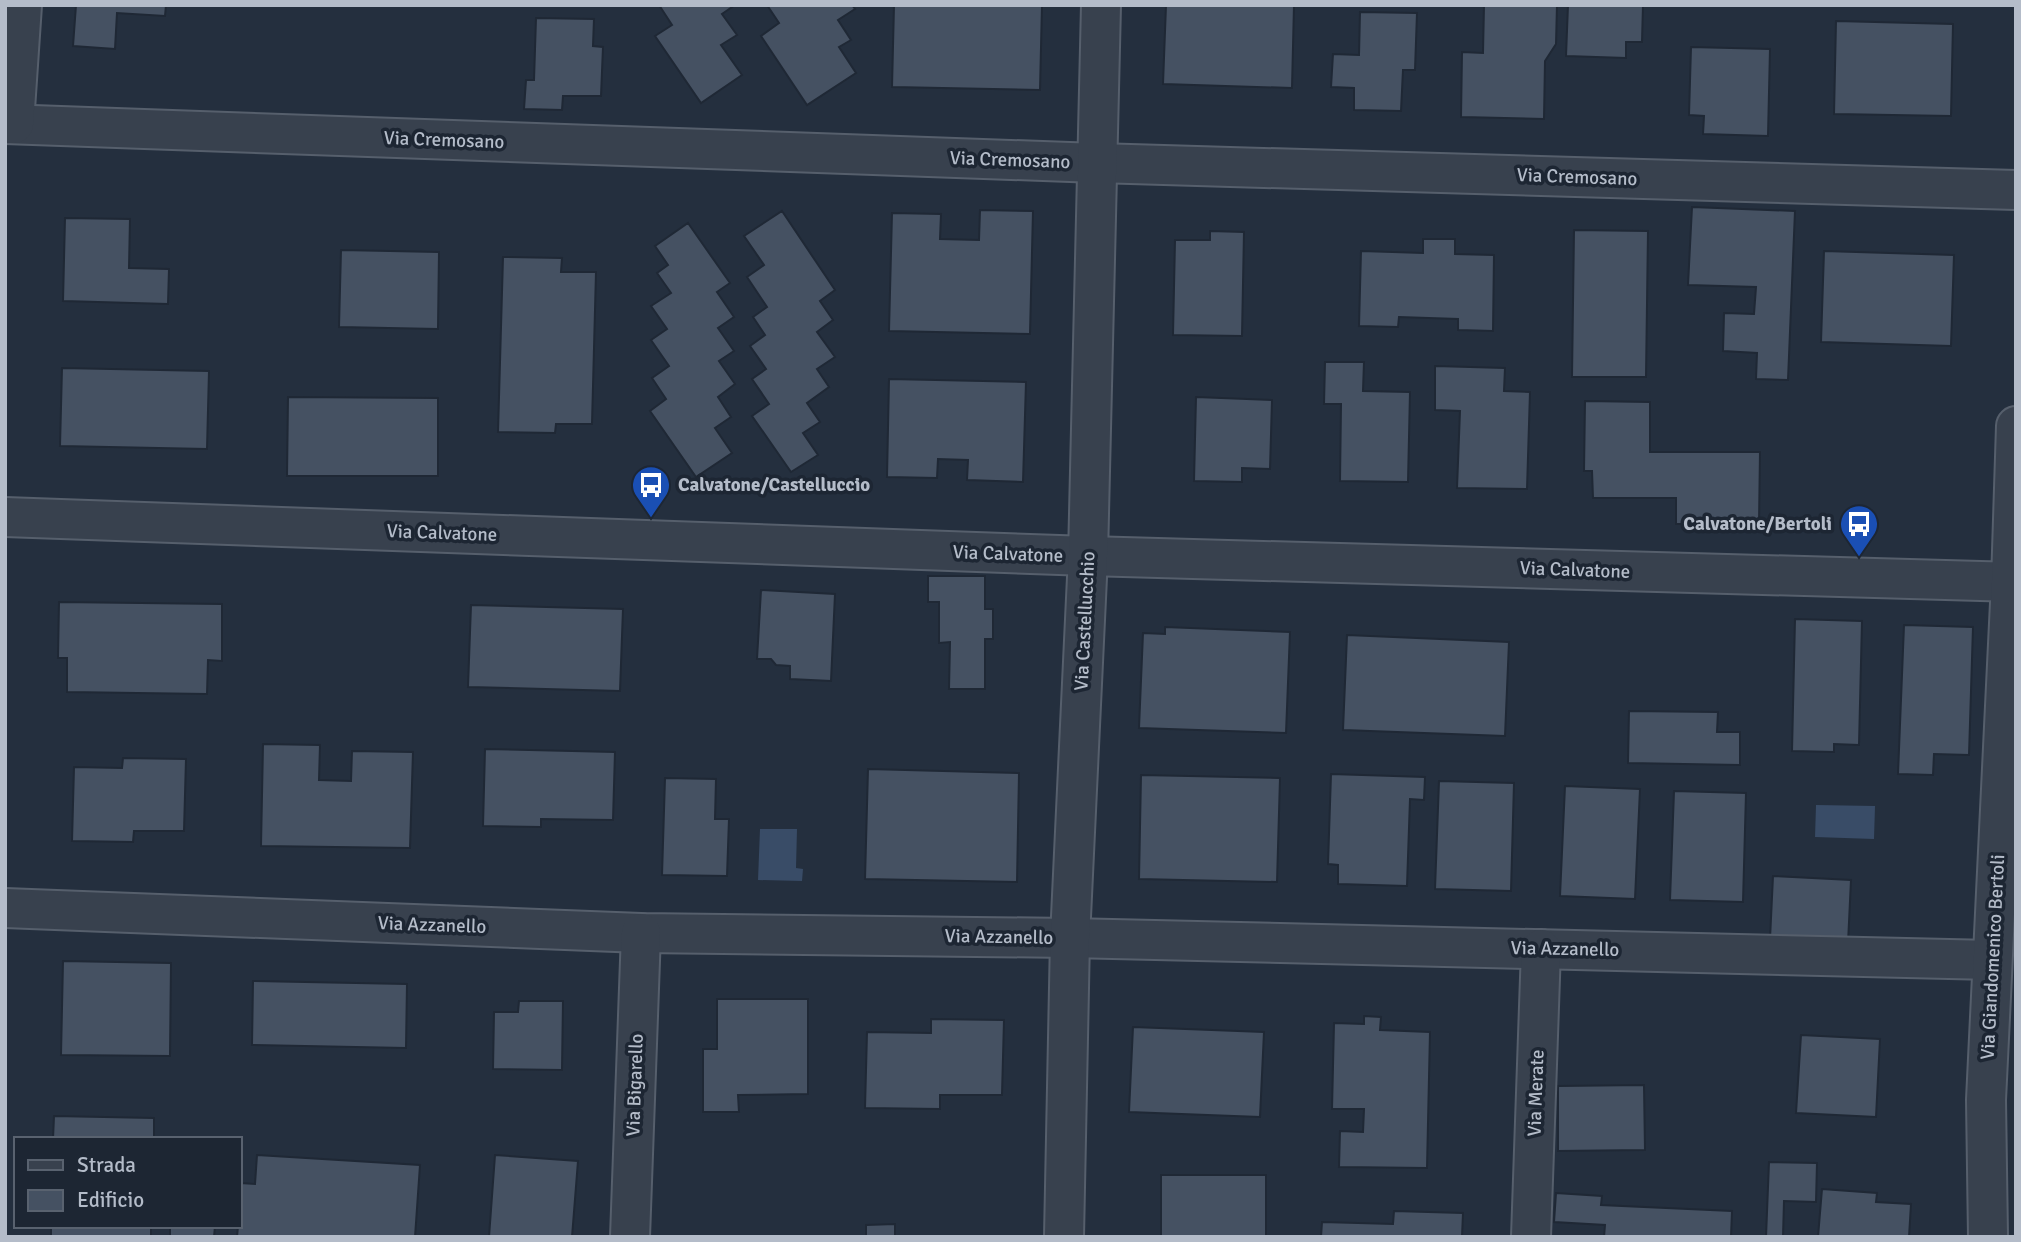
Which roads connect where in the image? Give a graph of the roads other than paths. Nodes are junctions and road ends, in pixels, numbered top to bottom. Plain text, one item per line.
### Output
1 (22, 5) edge
2 (1101, 5) edge
3 (10, 124) edge
4 (1097, 163) junction
5 (2016, 190) edge
6 (2016, 426) edge
7 (5, 517) edge
8 (1088, 556) junction
9 (2014, 582) edge
10 (5, 908) edge
11 (641, 933) junction
12 (1070, 938) junction
13 (1541, 949) junction
14 (1992, 960) junction
15 (2001, 1100) edge
16 (630, 1237) edge
17 (1063, 1237) edge
18 (1531, 1237) edge
19 (1988, 1237) edge

1 - 3 street
2 - 4 street, Via Castellucchio
3 - 4 street, Via Cremosano
4 - 5 street, Via Cremosano
4 - 8 street, Via Castellucchio
6 - 9 street, Via Giandomenico Bertoli
7 - 8 street, Via Calvatone
8 - 9 street, Via Calvatone
8 - 12 street, Via Castellucchio
9 - 14 street, Via Giandomenico Bertoli
10 - 11 street, Via Azzanello
11 - 12 street, Via Azzanello
11 - 16 street, Via Bigarello
12 - 13 street, Via Azzanello
12 - 17 street, Via Castellucchio
13 - 14 street, Via Azzanello
13 - 18 street, Via Merate
14 - 15 street, Via Giandomenico Bertoli
15 - 19 street, Via Giandomenico Bertoli

